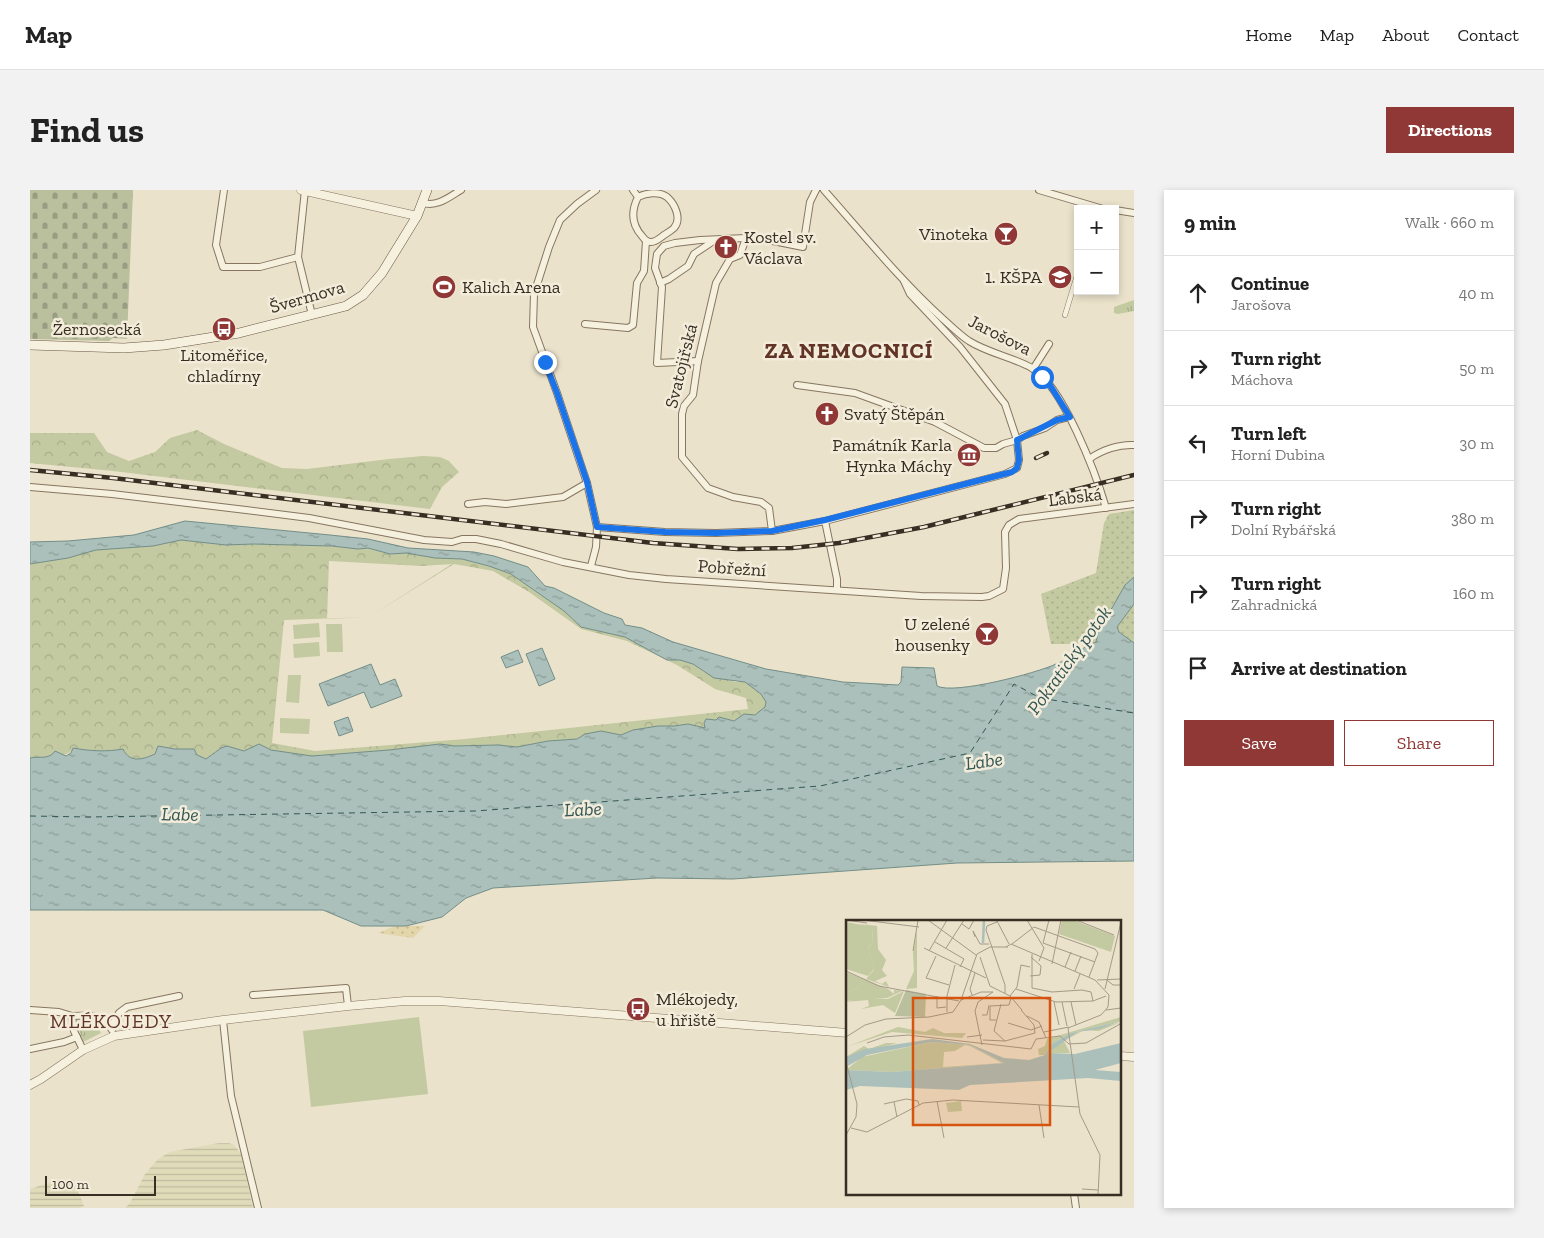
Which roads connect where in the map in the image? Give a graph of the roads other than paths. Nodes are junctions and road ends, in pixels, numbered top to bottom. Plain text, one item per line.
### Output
1 (224, 190) edge
2 (303, 190) edge
3 (427, 190) edge
4 (461, 190) edge
5 (596, 190) edge
6 (633, 190) edge
7 (816, 190) edge
8 (824, 190) edge
9 (1039, 190) edge
10 (638, 197) junction
11 (423, 203) junction
12 (1088, 205) edge
13 (1119, 211) edge
14 (1134, 213) edge
15 (417, 216) junction
16 (746, 238) junction
17 (716, 239) junction
18 (646, 241) junction
19 (298, 258) junction
20 (904, 281) junction
21 (660, 283) junction
22 (1074, 285) edge
23 (312, 315) junction
24 (1065, 315) dead end
25 (585, 324) dead end
26 (164, 344) joint
27 (1049, 344) dead end
28 (30, 345) edge
29 (698, 361) junction
30 (1033, 369) junction
31 (797, 385) dead end
32 (1070, 417) junction
33 (1017, 440) junction
34 (1134, 445) edge
35 (1089, 459) junction
36 (587, 482) junction
37 (30, 487) edge
38 (468, 504) dead end
39 (1134, 504) edge
40 (1106, 508) junction
41 (825, 520) junction
42 (597, 527) junction
43 (772, 531) junction
44 (591, 566) junction
45 (1003, 589) joint
46 (837, 590) junction
47 (253, 995) dead end
48 (179, 996) dead end
49 (348, 1006) junction
50 (30, 1010) edge
51 (72, 1016) junction
52 (223, 1020) junction
53 (111, 1027) junction
54 (846, 1033) edge
55 (114, 1036) junction
56 (77, 1037) junction
57 (30, 1049) edge
58 (83, 1050) junction
59 (30, 1084) edge
60 (258, 1208) edge

1 - 19 street
2 - 15 street
2 - 19 street
3 - 11 main road, Švermova
4 - 11 street
5 - 36 street
6 - 10 street
7 - 16 street
8 - 20 street, Jarošova
9 - 12 street
10 - 18 street
10 - 18 street
11 - 15 main road, Švermova
13 - 14 street
15 - 23 main road, Švermova
16 - 17 street
16 - 29 street, Svatojiřská
17 - 21 street
17 - 21 street
18 - 25 street
19 - 23 street
20 - 30 street, Jarošova
20 - 33 street
21 - 29 street
22 - 24 street
23 - 26 main road, Švermova
26 - 28 main road, Žernosecká
27 - 30 street
29 - 43 street, Svatojiřská
30 - 32 street, Jarošova
31 - 33 street
32 - 33 street
32 - 35 street, Jarošova
33 - 41 street
34 - 35 street
35 - 40 street, Jarošova
36 - 38 street
36 - 42 street
37 - 44 street, Pobřežní
39 - 40 street, Labská
40 - 45 street, Labská
41 - 43 street
41 - 46 street
42 - 43 street
42 - 44 street
44 - 46 street, Pobřežní
45 - 46 street, Pobřežní
47 - 49 street
48 - 53 street
49 - 52 street
49 - 54 street
50 - 51 street
51 - 53 street
51 - 56 street
52 - 55 street
52 - 60 street
53 - 55 street
55 - 58 street
56 - 57 street
56 - 58 street
58 - 59 street

